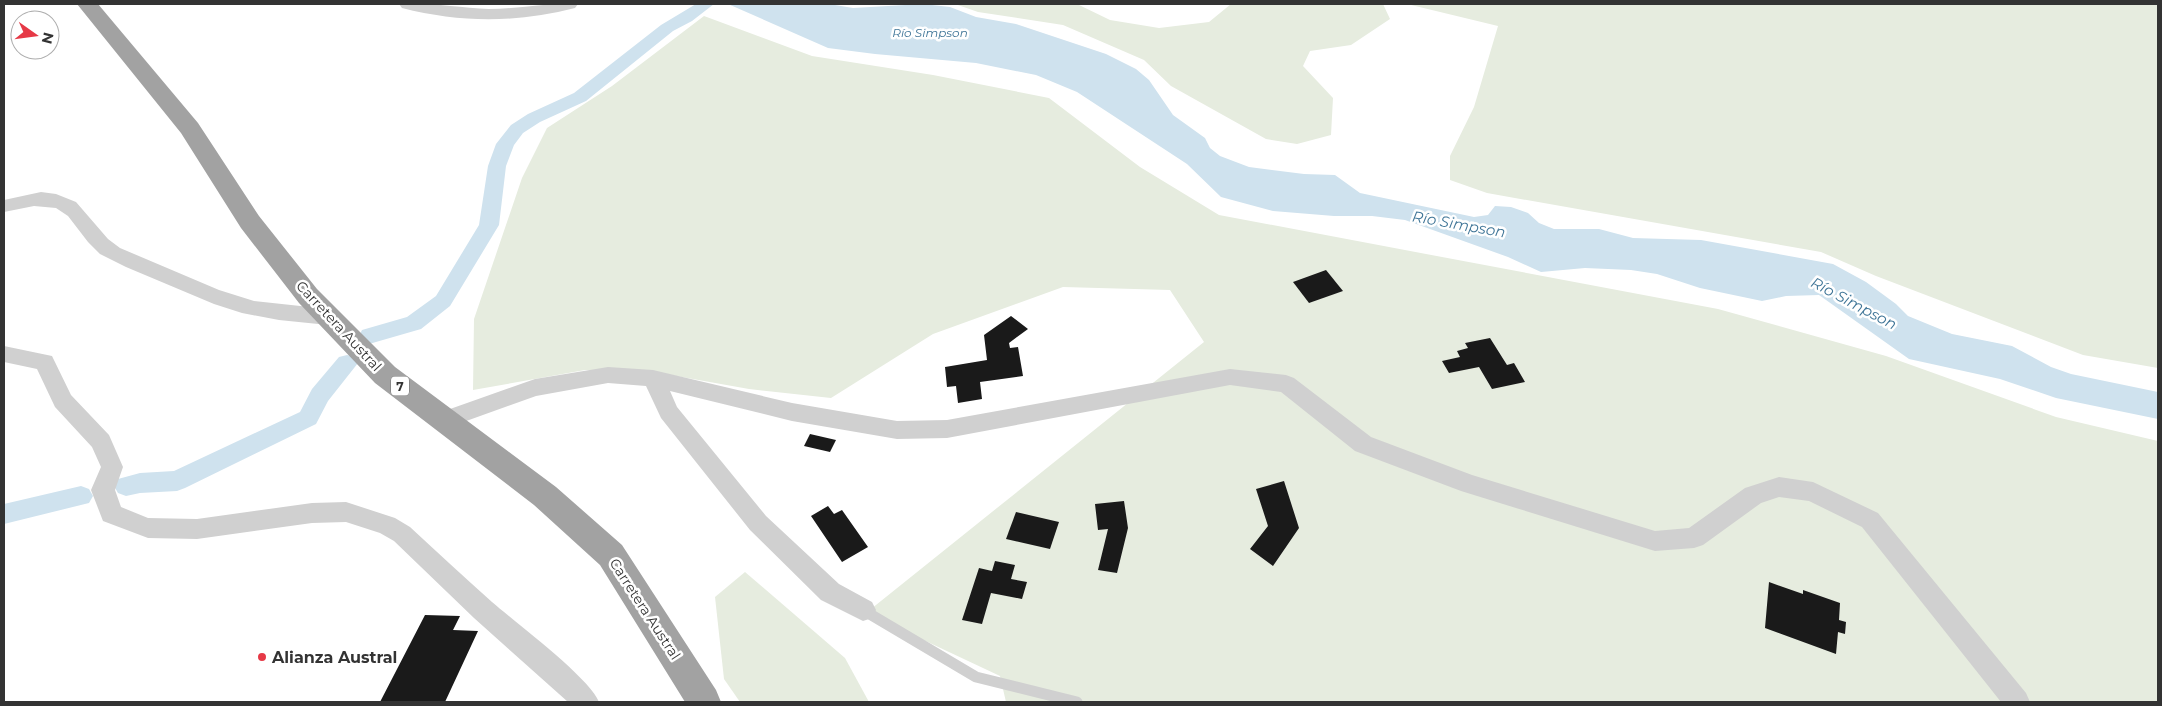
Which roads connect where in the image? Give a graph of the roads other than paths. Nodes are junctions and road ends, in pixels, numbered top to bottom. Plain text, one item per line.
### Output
1 (87, 4) edge
2 (409, 4) edge
3 (568, 4) edge
4 (4, 206) edge
5 (328, 317) junction
6 (4, 354) edge
7 (653, 378) junction
8 (444, 420) junction
9 (863, 610) joint
10 (586, 702) edge
11 (704, 702) edge
12 (1077, 702) edge
13 (2017, 702) edge

1 - 5 highway, Carretera Austral / 7
2 - 3 street
4 - 5 street
5 - 8 highway, Carretera Austral / 7
6 - 10 street
7 - 8 street
7 - 9 street
7 - 13 street
8 - 11 highway, Carretera Austral / 7
9 - 12 lane

